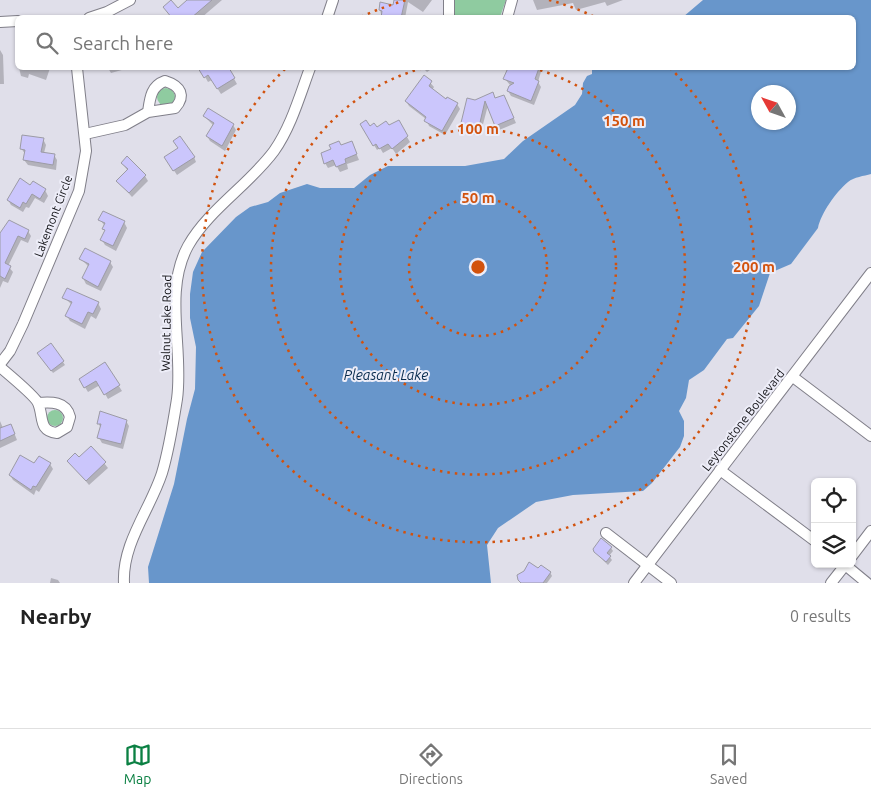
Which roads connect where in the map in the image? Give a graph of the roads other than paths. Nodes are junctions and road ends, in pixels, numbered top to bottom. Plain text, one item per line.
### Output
1 (130, 0) edge
2 (332, 0) edge
3 (449, 0) edge
4 (512, 0) edge
5 (98, 15) edge
6 (328, 15) edge
7 (449, 15) edge
8 (508, 15) edge
9 (15, 20) edge
10 (0, 22) edge
11 (78, 70) edge
12 (309, 70) edge
13 (148, 112) dead end
14 (85, 134) junction
15 (871, 273) edge
16 (867, 286) edge
17 (0, 365) edge
18 (793, 376) junction
19 (38, 402) dead end
20 (871, 436) edge
21 (720, 470) junction
22 (871, 532) edge
23 (606, 533) dead end
24 (811, 538) edge
25 (856, 551) edge
26 (648, 566) junction
27 (843, 568) edge
28 (848, 568) edge
29 (124, 583) edge
30 (634, 583) edge
31 (671, 583) edge
32 (831, 583) edge
33 (866, 583) edge

1 - 5 street
2 - 6 street
3 - 7 street
4 - 8 street
9 - 10 street
11 - 14 street, Lakemont Circle
12 - 29 street, Walnut Lake Road
13 - 14 street
14 - 17 street, Lakemont Circle
15 - 16 street, Leytonstone Boulevard
16 - 18 street, Leytonstone Boulevard
17 - 19 street
18 - 20 street
18 - 21 street, Leytonstone Boulevard
21 - 24 street
21 - 26 street, Leytonstone Boulevard
22 - 25 street
23 - 26 street
26 - 30 street, Leytonstone Boulevard
26 - 31 street
27 - 32 street
28 - 33 street

